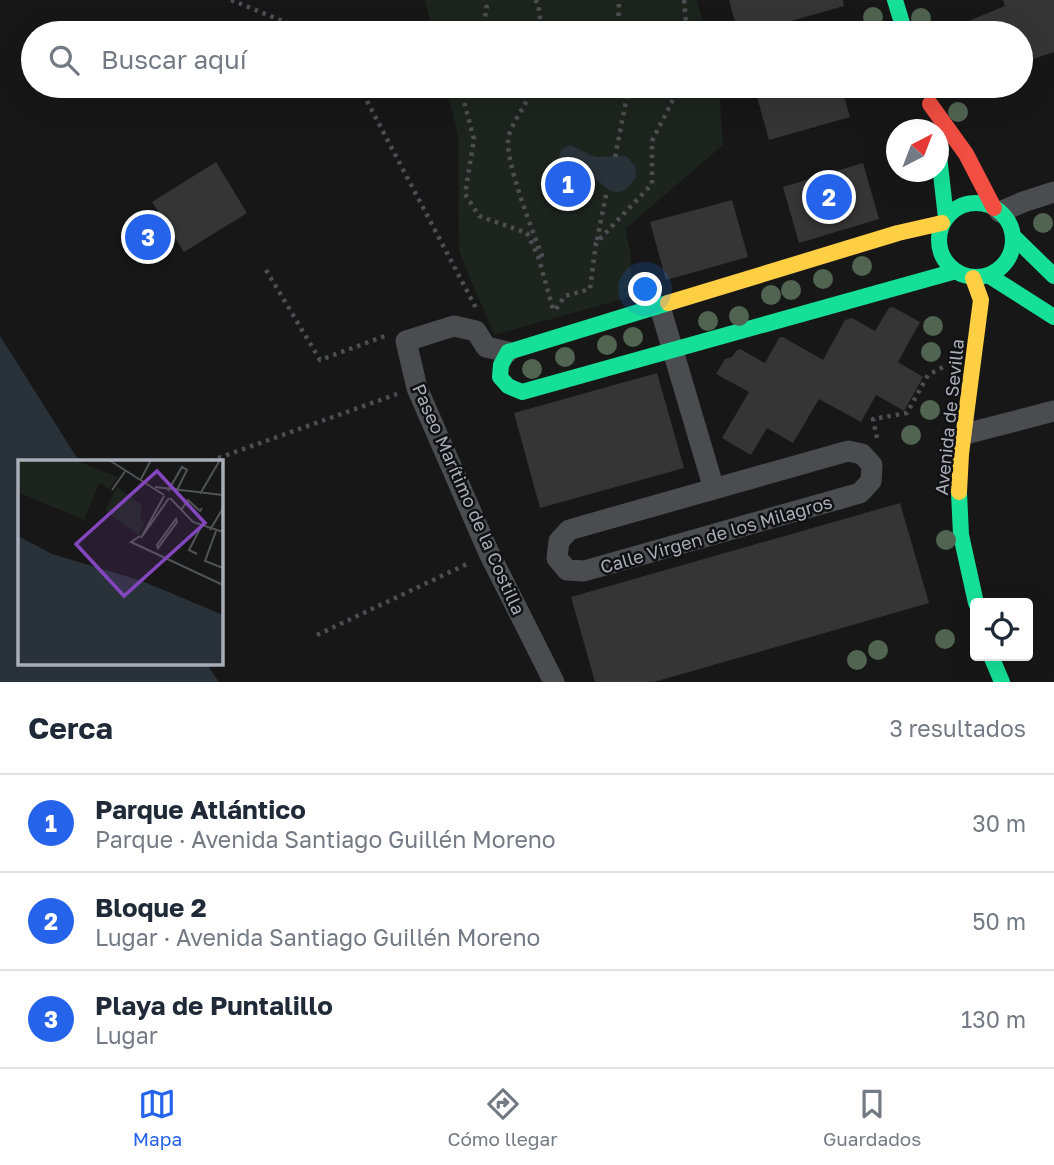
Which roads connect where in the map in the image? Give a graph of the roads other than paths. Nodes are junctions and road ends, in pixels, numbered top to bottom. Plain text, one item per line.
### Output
1 (895, 0) edge
2 (901, 21) edge
3 (928, 98) edge
4 (930, 104) junction
5 (932, 119) edge
6 (941, 182) edge
7 (1054, 192) edge
8 (997, 210) junction
9 (944, 221) junction
10 (1013, 236) junction
11 (1052, 270) edge
12 (956, 271) junction
13 (981, 276) junction
14 (660, 307) junction
15 (1054, 317) edge
16 (508, 352) junction
17 (673, 352) junction
18 (1054, 411) edge
19 (965, 433) junction
20 (714, 489) junction
21 (975, 598) edge
22 (994, 661) edge
23 (554, 682) edge
24 (1001, 682) edge

1 - 2 street
3 - 4 street
4 - 5 street
4 - 8 street
6 - 9 street
7 - 8 street
8 - 9 street
8 - 10 street
9 - 12 street
9 - 14 street
10 - 11 street
10 - 13 street
12 - 13 street
12 - 17 street
13 - 15 street
13 - 19 street, Avenida de Sevilla
14 - 16 street
14 - 17 street
16 - 17 street
16 - 23 street, Paseo Marítimo de la Costilla
17 - 20 street
18 - 19 street
19 - 21 street, Avenida de Sevilla
20 - 20 street, Calle Virgen de los Milagros
22 - 24 street

